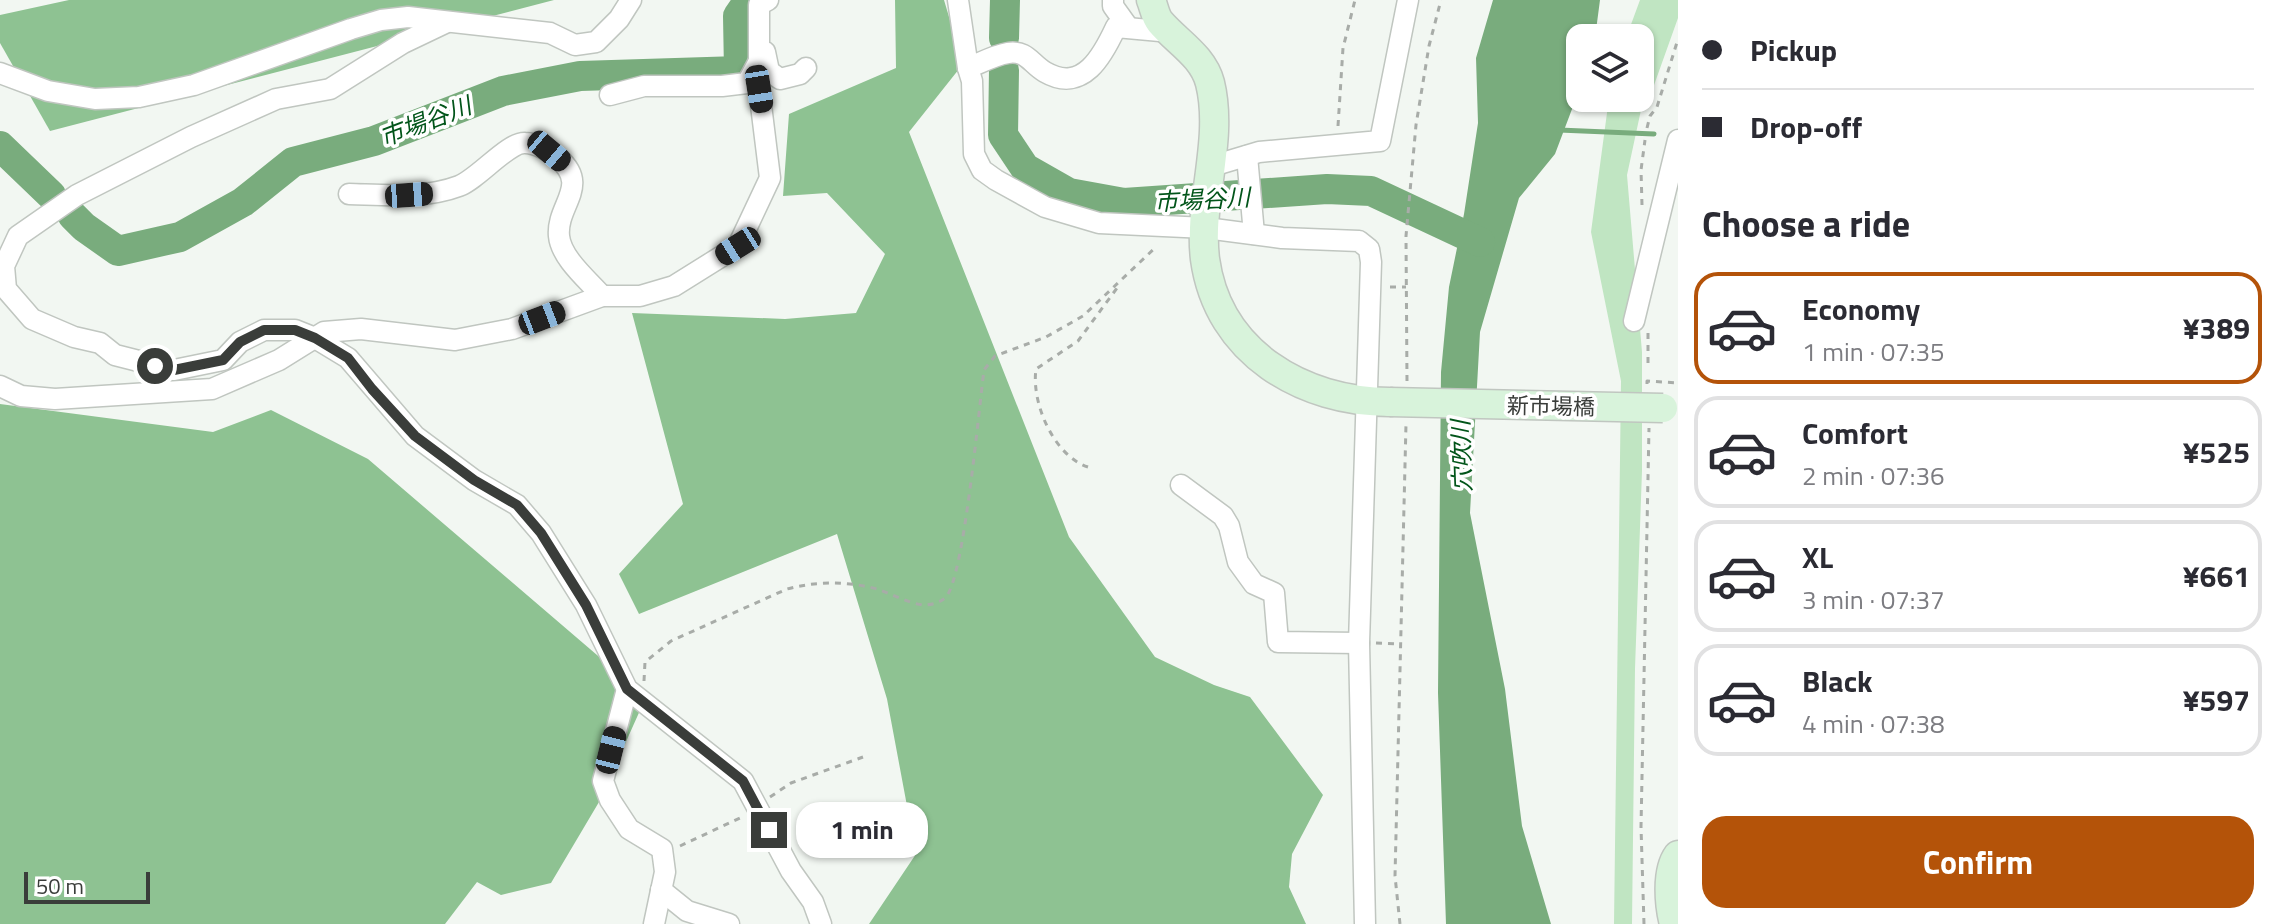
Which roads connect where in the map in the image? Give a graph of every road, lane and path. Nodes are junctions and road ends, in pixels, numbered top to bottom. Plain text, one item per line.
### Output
1 (631, 0) edge
2 (768, 0) edge
3 (958, 0) edge
4 (1113, 0) edge
5 (1151, 0) edge
6 (1355, 0) edge
7 (1408, 0) edge
8 (1441, 0) edge
9 (447, 22) junction
10 (759, 25) junction
11 (1128, 27) junction
12 (1171, 32) junction
13 (1678, 39) edge
14 (759, 61) junction
15 (806, 68) dead end
16 (968, 68) junction
17 (0, 73) edge
18 (610, 95) dead end
19 (1647, 128) dead end
20 (1678, 140) edge
21 (1336, 145) junction
22 (1248, 163) junction
23 (1209, 173) junction
24 (349, 194) dead end
25 (1206, 223) junction
26 (1170, 226) junction
27 (1254, 227) junction
28 (1127, 274) junction
29 (602, 296) junction
30 (1634, 321) dead end
31 (315, 338) junction
32 (1647, 381) dead end
33 (1678, 383) edge
34 (0, 386) edge
35 (1392, 403) junction
36 (1670, 409) edge
37 (1649, 434) dead end
38 (1088, 467) dead end
39 (1181, 485) dead end
40 (1365, 643) junction
41 (1400, 644) junction
42 (627, 689) junction
43 (643, 703) junction
44 (863, 757) dead end
45 (758, 807) junction
46 (663, 854) junction
47 (1678, 855) edge
48 (661, 890) junction
49 (654, 924) edge
50 (729, 924) edge
51 (821, 924) edge
52 (1365, 924) edge
53 (1400, 924) edge
54 (1644, 924) edge
55 (1674, 924) edge

1 - 9 street
2 - 10 street
3 - 16 street
4 - 11 street
5 - 12 main road, 新市場橋
6 - 21 path
7 - 21 street
8 - 35 path
9 - 17 street
9 - 31 street
10 - 14 street
10 - 15 street
11 - 12 street
11 - 16 street
12 - 23 main road, 新市場橋
13 - 19 path
14 - 18 street
14 - 29 street
16 - 26 street
20 - 30 street
21 - 22 street
22 - 23 street
22 - 27 street
23 - 25 main road, 新市場橋
24 - 29 street
25 - 26 street
25 - 27 street
25 - 35 main road, 新市場橋
26 - 28 path
27 - 35 street
28 - 38 path
28 - 43 path
29 - 31 street
31 - 34 street
31 - 42 street
32 - 33 path
35 - 36 main road, 新市場橋, bridge
35 - 40 street
35 - 41 path
37 - 54 path
39 - 40 street
40 - 41 path
40 - 52 street
41 - 53 path
42 - 43 street
42 - 46 street
43 - 45 street
44 - 45 path
45 - 46 path
45 - 51 street
46 - 48 street
47 - 55 main road
48 - 49 street
48 - 50 street

